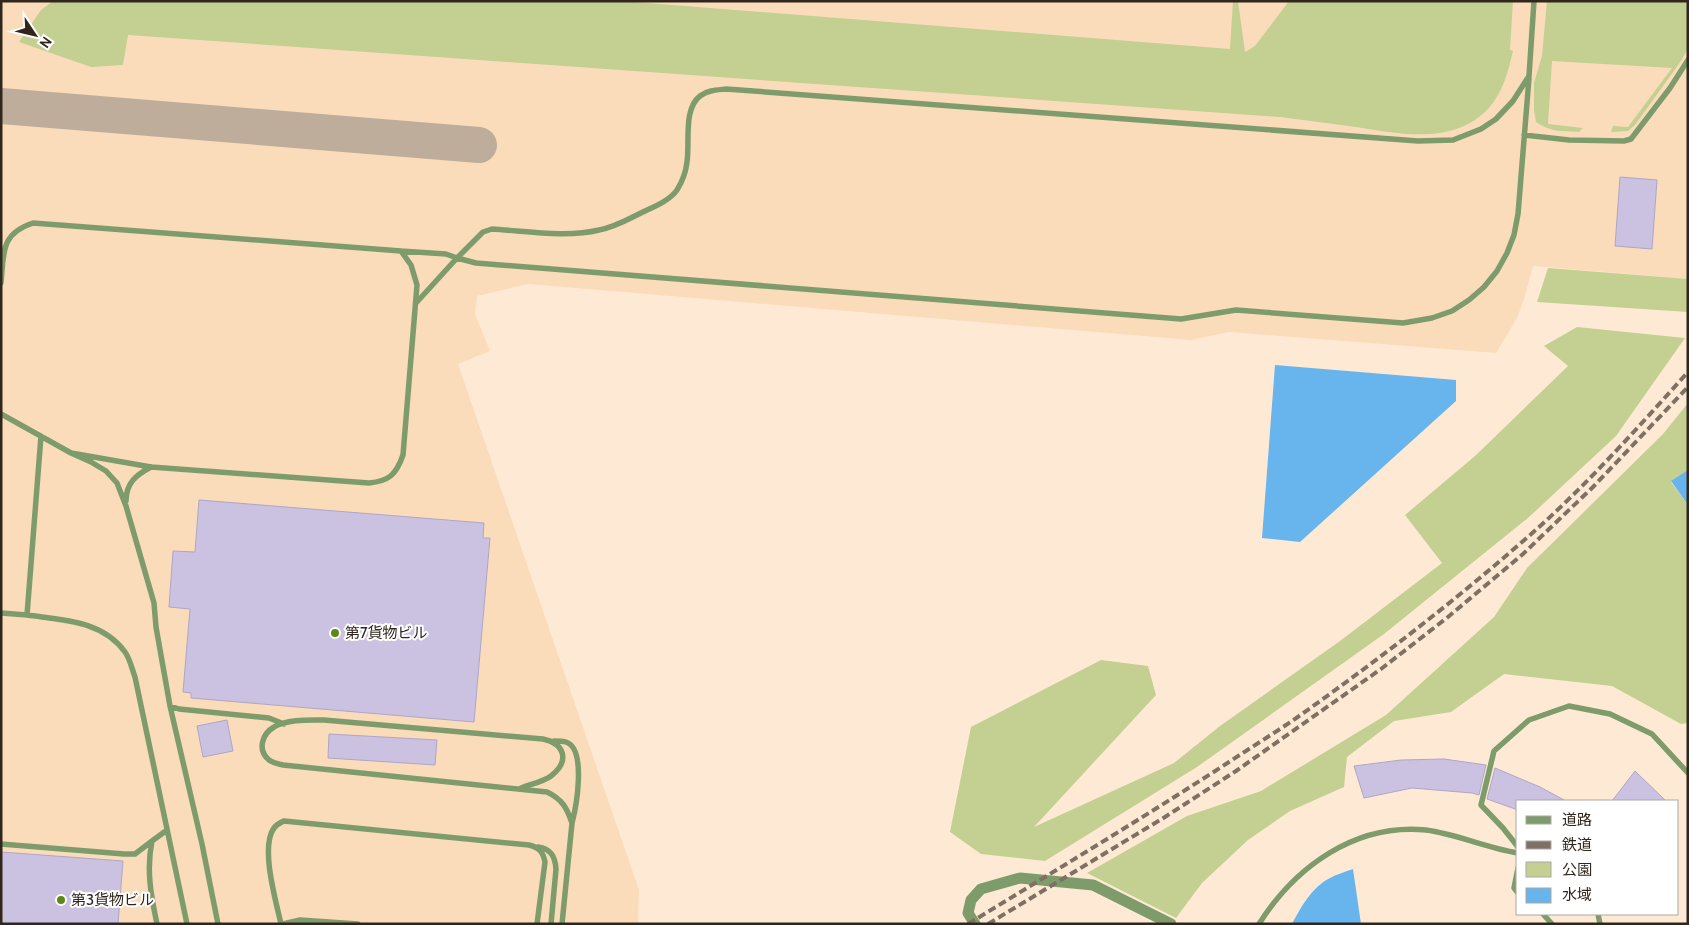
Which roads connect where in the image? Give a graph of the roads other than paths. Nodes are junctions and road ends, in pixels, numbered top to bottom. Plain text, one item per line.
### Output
1 (1534, 1) edge
2 (1688, 60) edge
3 (1529, 76) junction
4 (1524, 135) junction
5 (401, 251) junction
6 (457, 258) junction
7 (1, 283) edge
8 (416, 303) junction
9 (1, 414) edge
10 (41, 436) junction
11 (71, 453) junction
12 (151, 467) junction
13 (126, 506) junction
14 (1, 613) edge
15 (27, 614) junction
16 (170, 706) junction
17 (284, 724) junction
18 (552, 741) junction
19 (1688, 773) edge
20 (521, 788) junction
21 (572, 823) junction
22 (167, 830) junction
23 (152, 841) junction
24 (1, 844) edge
25 (1516, 845) edge
26 (538, 847) junction
27 (1516, 853) edge
28 (1516, 878) edge
29 (1516, 890) edge
30 (157, 924) edge
31 (187, 924) edge
32 (218, 924) edge
33 (282, 924) edge
34 (358, 924) edge
35 (537, 924) edge
36 (551, 924) edge
37 (562, 924) edge
38 (975, 924) edge
39 (1171, 924) edge
40 (1259, 924) edge

1 - 3 lane
2 - 4 lane
3 - 4 lane
3 - 6 lane
4 - 6 lane
5 - 6 lane
5 - 7 lane
5 - 8 lane
6 - 8 lane
8 - 12 lane
9 - 10 lane
10 - 11 lane
10 - 15 lane
11 - 12 lane
11 - 13 lane
12 - 13 lane
13 - 16 lane
14 - 15 lane
15 - 22 lane
16 - 17 lane
16 - 32 lane
17 - 18 lane
17 - 20 lane
18 - 20 lane
18 - 21 lane
19 - 25 lane
20 - 21 lane
21 - 37 lane
22 - 23 lane
22 - 31 lane
23 - 24 lane
23 - 30 lane
26 - 33 lane
26 - 35 lane
26 - 36 lane
27 - 40 lane
28 - 29 lane
33 - 34 lane
38 - 39 street

